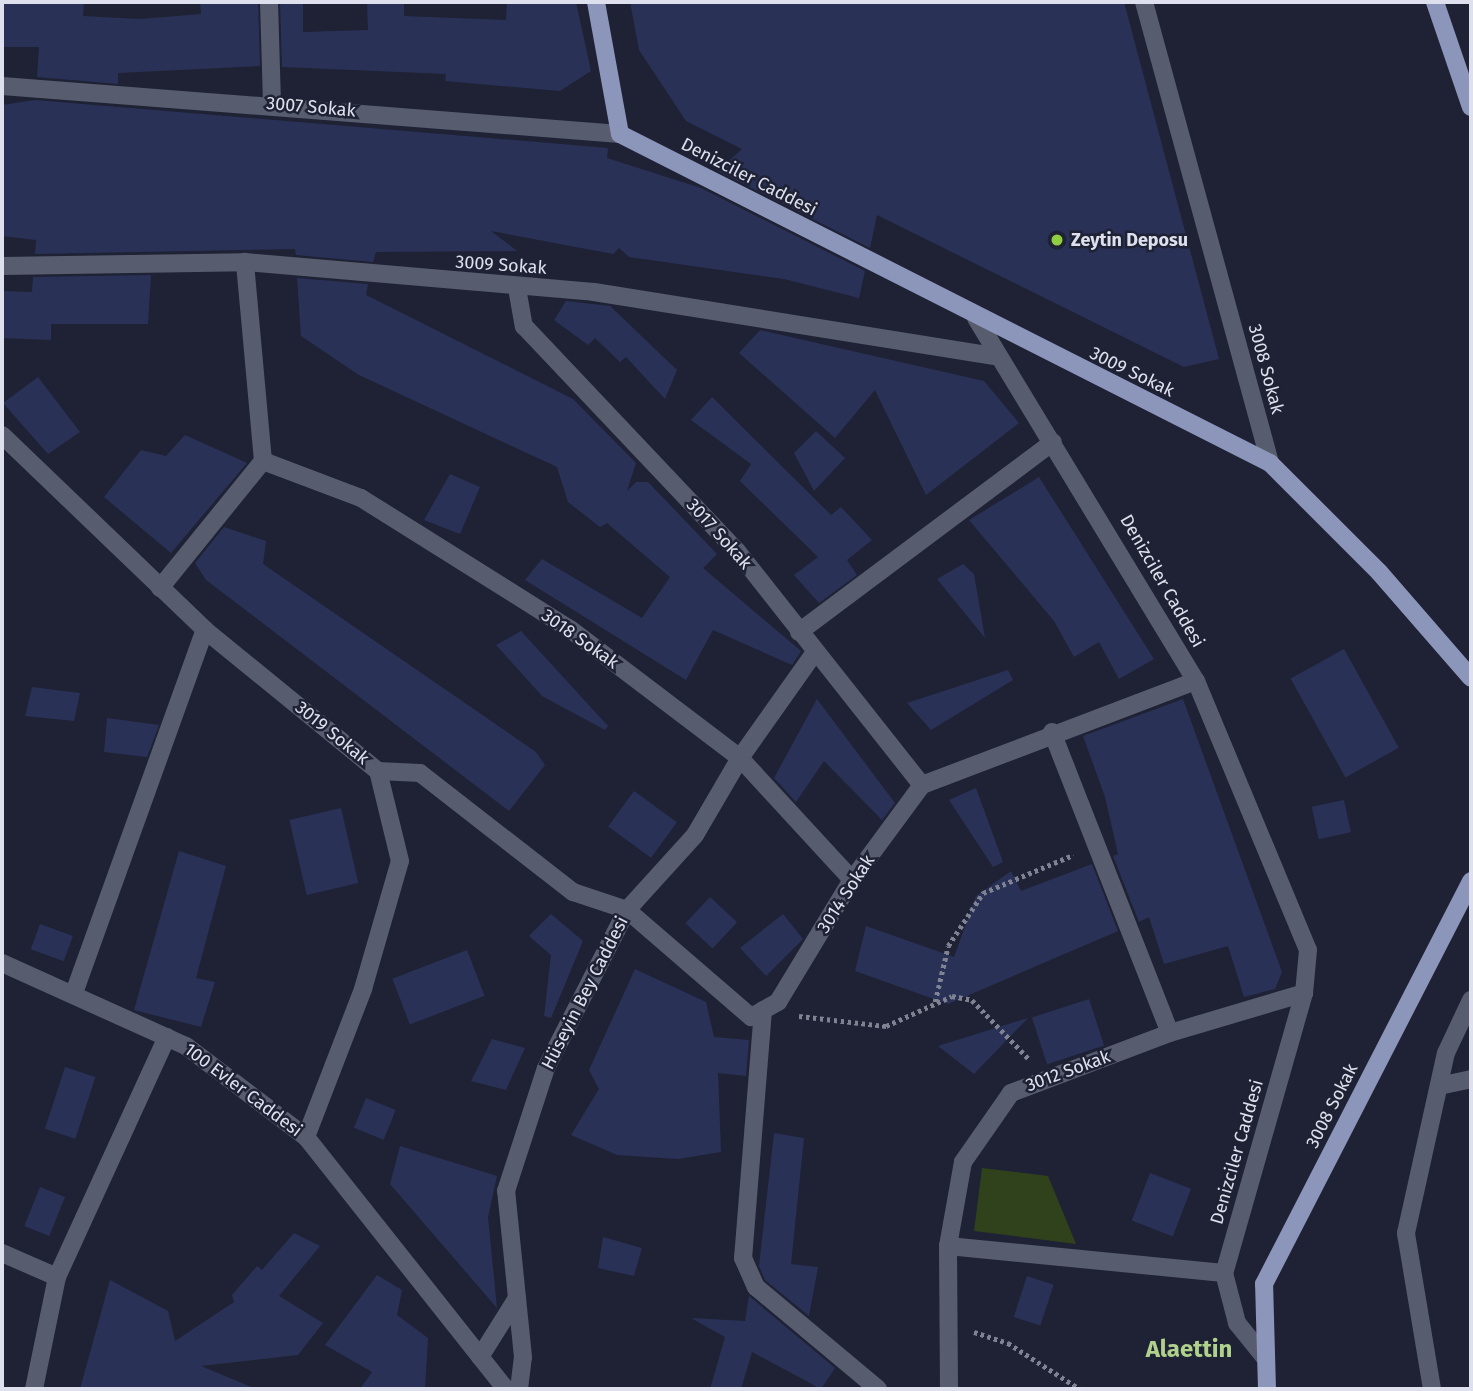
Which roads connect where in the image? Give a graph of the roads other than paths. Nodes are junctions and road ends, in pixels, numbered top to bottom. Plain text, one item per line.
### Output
1 (269, 2) edge
2 (596, 2) edge
3 (1144, 2) edge
4 (1435, 2) edge
5 (2, 86) edge
6 (272, 104) junction
7 (1471, 107) edge
8 (620, 134) junction
9 (245, 262) junction
10 (2, 266) edge
11 (517, 288) junction
12 (976, 318) junction
13 (993, 356) junction
14 (2, 435) edge
15 (1053, 442) junction
16 (263, 461) junction
17 (1270, 463) junction
18 (159, 588) junction
19 (205, 630) junction
20 (799, 632) junction
21 (815, 652) junction
22 (1471, 678) edge
23 (1196, 681) junction
24 (1052, 732) junction
25 (740, 758) junction
26 (378, 771) junction
27 (922, 785) junction
28 (852, 880) junction
29 (1471, 881) edge
30 (627, 910) junction
31 (2, 963) edge
32 (74, 993) junction
33 (1304, 993) junction
34 (1471, 1000) edge
35 (763, 1010) junction
36 (1170, 1032) junction
37 (167, 1037) junction
38 (1471, 1079) edge
39 (1439, 1086) junction
40 (306, 1137) junction
41 (948, 1245) junction
42 (2, 1253) edge
43 (1224, 1273) junction
44 (57, 1277) junction
45 (517, 1298) junction
46 (480, 1357) junction
47 (1266, 1359) junction
48 (34, 1389) edge
49 (506, 1389) edge
50 (519, 1389) edge
51 (878, 1389) edge
52 (949, 1389) edge
53 (1267, 1389) edge
54 (1432, 1389) edge

1 - 6 street
2 - 8 main road
3 - 17 street, 3008 Sokak
4 - 7 main road
5 - 6 street, 3007 Sokak
6 - 8 street, 3007 Sokak
8 - 12 main road, Denizciler Caddesi
9 - 10 street, 3009 Sokak
9 - 11 street, 3009 Sokak
9 - 16 street
11 - 13 street, 3009 Sokak
11 - 20 street, 3017 Sokak
12 - 13 street, Denizciler Caddesi
12 - 17 main road, 3009 Sokak
13 - 15 street, Denizciler Caddesi
14 - 18 street, 3019 Sokak
15 - 20 street
15 - 23 street, Denizciler Caddesi
16 - 18 street
16 - 25 street, 3018 Sokak
17 - 22 main road, 3008 Sokak
18 - 19 street, 3019 Sokak
19 - 26 street, 3019 Sokak
19 - 32 street
20 - 21 street, 3017 Sokak
21 - 25 street, Hüseyin Bey Caddesi
21 - 27 street, 3017 Sokak
23 - 24 street
23 - 33 street, Denizciler Caddesi
24 - 27 street
24 - 36 street
25 - 28 street, 3018 Sokak
25 - 30 street, Hüseyin Bey Caddesi
26 - 30 street, 3019 Sokak
26 - 40 street
27 - 28 street, 3014 Sokak
28 - 35 street, 3014 Sokak
29 - 47 main road, 3008 Sokak
30 - 35 street, 3019 Sokak
30 - 45 street, Hüseyin Bey Caddesi
31 - 32 street, 100 Evler Caddesi
32 - 37 street, 100 Evler Caddesi
33 - 36 street, 3012 Sokak
33 - 43 street, Denizciler Caddesi
34 - 39 street
35 - 51 street
36 - 41 street, 3012 Sokak
37 - 40 street, 100 Evler Caddesi
37 - 44 street
38 - 39 street
39 - 54 street
40 - 46 street, 100 Evler Caddesi
41 - 43 street
41 - 52 street, 3012 Sokak
42 - 44 street
43 - 47 street
44 - 48 street
45 - 46 street
45 - 50 street, Hüseyin Bey Caddesi
46 - 49 street, 100 Evler Caddesi
47 - 53 main road

